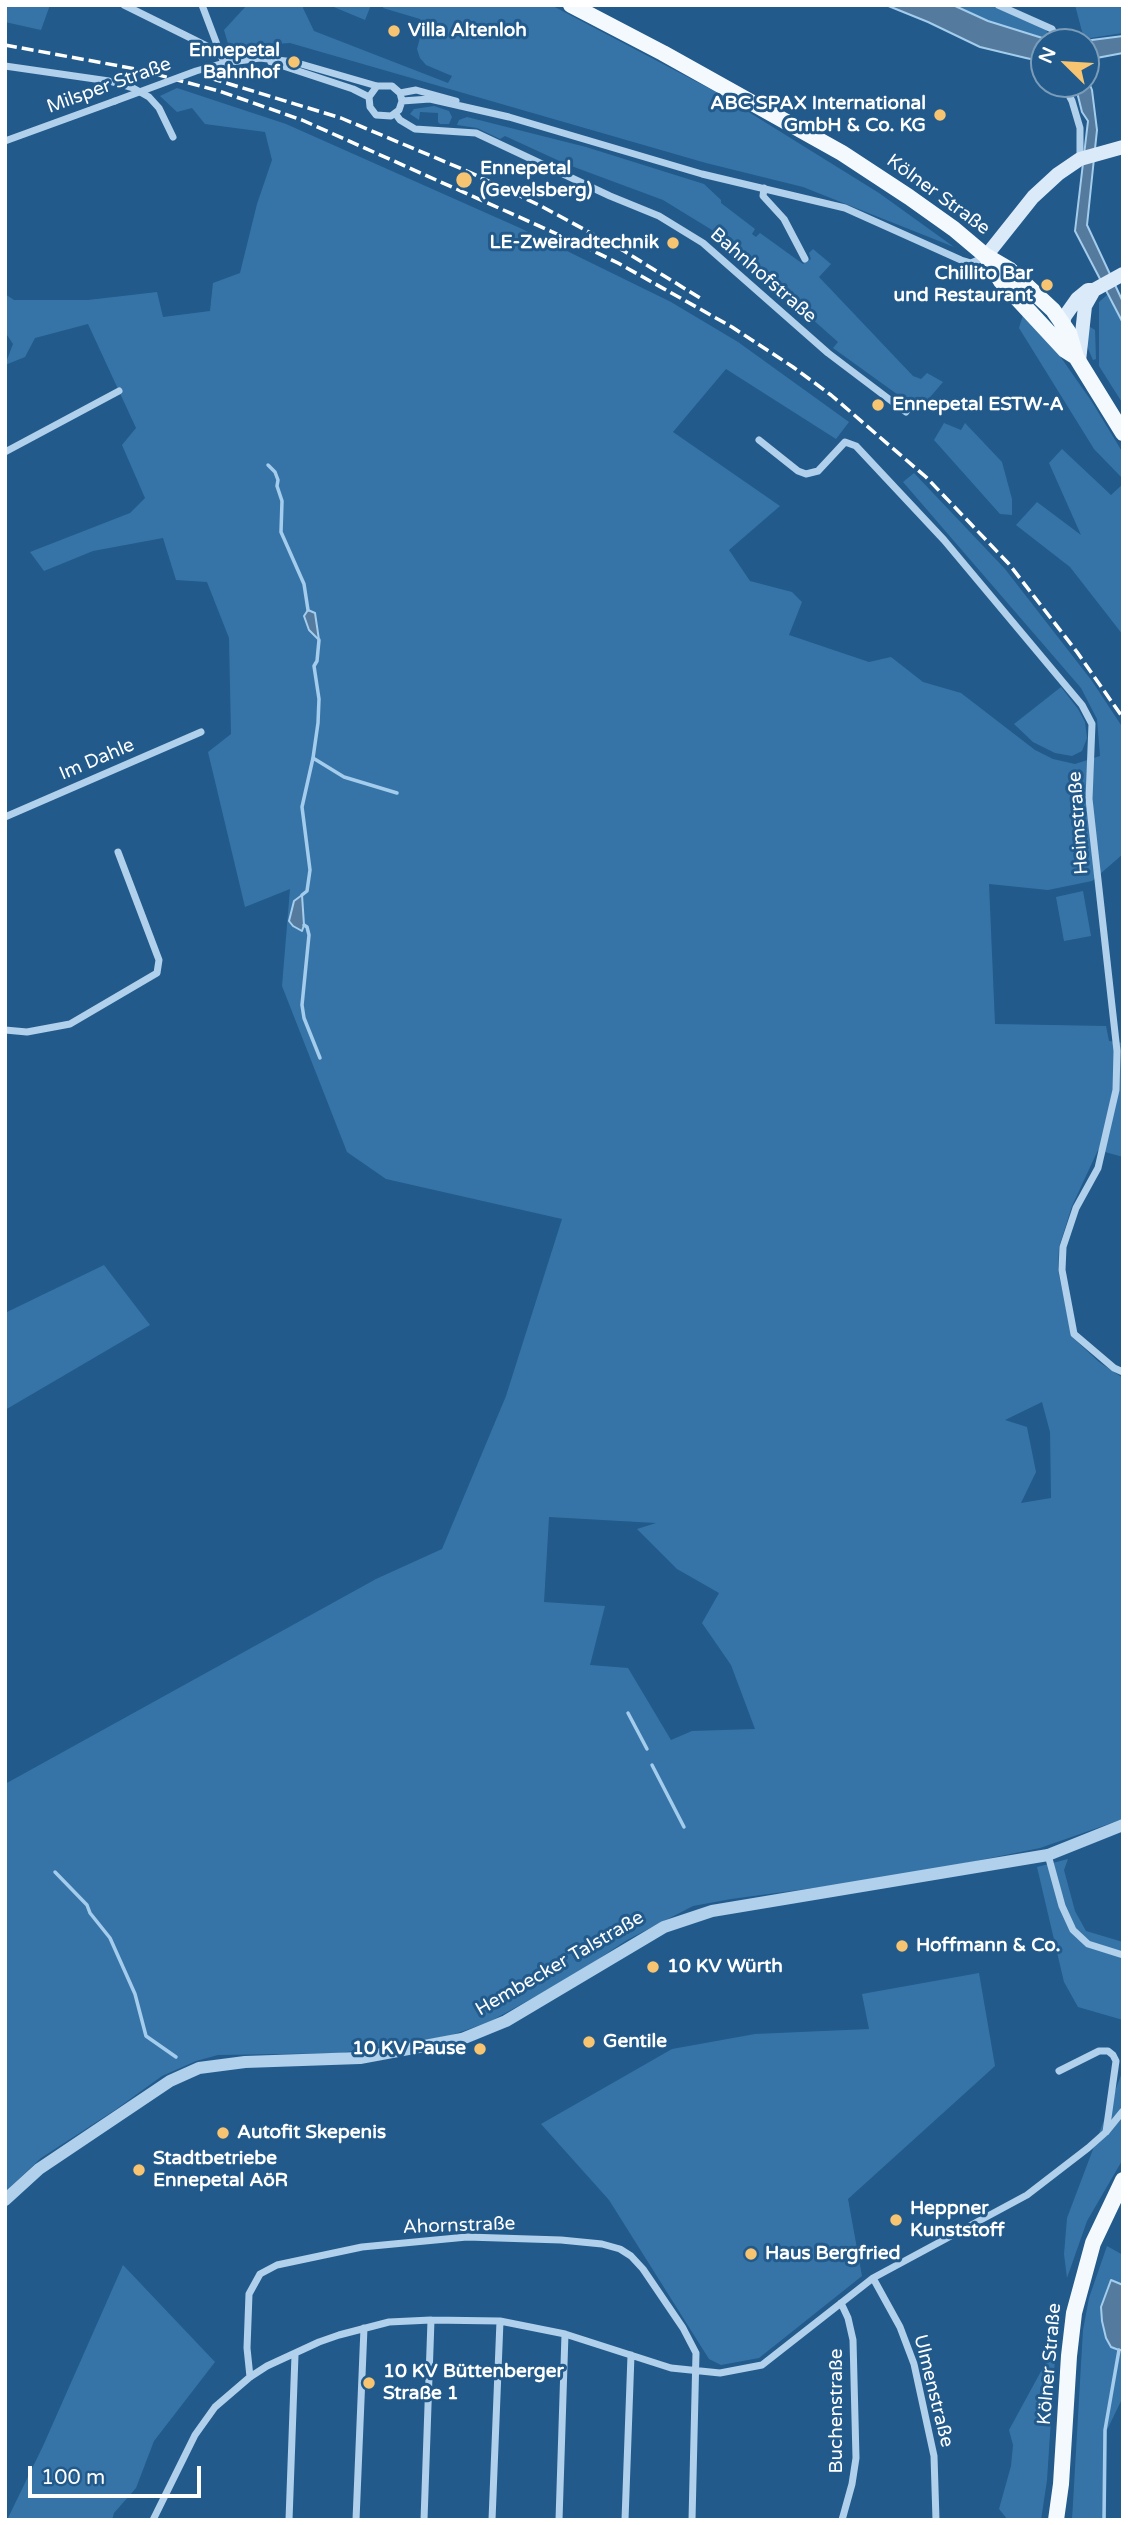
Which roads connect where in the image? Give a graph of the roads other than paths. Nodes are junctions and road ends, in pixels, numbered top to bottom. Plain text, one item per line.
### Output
1 (124, 5) edge
2 (202, 5) edge
3 (571, 5) edge
4 (998, 5) edge
5 (1050, 28) edge
6 (222, 54) junction
7 (260, 58) junction
8 (224, 63) junction
9 (5, 66) edge
10 (377, 86) junction
11 (369, 97) junction
12 (401, 97) junction
13 (1070, 98) edge
14 (395, 113) junction
15 (173, 138) dead end
16 (5, 141) edge
17 (1123, 146) edge
18 (1080, 159) junction
19 (764, 188) junction
20 (986, 256) junction
21 (806, 260) dead end
22 (1108, 282) edge
23 (1062, 323) junction
24 (1059, 342) junction
25 (1078, 359) junction
26 (119, 391) dead end
27 (906, 412) dead end
28 (1123, 433) edge
29 (759, 440) dead end
30 (5, 452) edge
31 (201, 732) dead end
32 (5, 817) edge
33 (118, 852) dead end
34 (5, 1030) edge
35 (1123, 1372) edge
36 (1123, 1825) edge
37 (1048, 1855) junction
38 (1123, 1955) edge
39 (1059, 2071) dead end
40 (1123, 2111) edge
41 (1106, 2132) junction
42 (1123, 2180) edge
43 (5, 2200) edge
44 (873, 2277) junction
45 (841, 2303) junction
46 (431, 2320) junction
47 (500, 2321) junction
48 (363, 2328) junction
49 (565, 2334) junction
50 (295, 2355) junction
51 (631, 2355) junction
52 (696, 2372) junction
53 (250, 2377) junction
54 (153, 2520) edge
55 (289, 2520) edge
56 (356, 2520) edge
57 (424, 2520) edge
58 (492, 2520) edge
59 (559, 2520) edge
60 (625, 2520) edge
61 (692, 2520) edge
62 (842, 2520) edge
63 (936, 2520) edge
64 (1056, 2520) edge

1 - 6 street
2 - 6 street
3 - 20 main road, Kölner Straße
4 - 5 street
6 - 8 street
7 - 8 street, Bahnhofstraße
7 - 10 street, Bahnhofstraße
7 - 11 street, Bahnhofstraße
8 - 16 street, Milsper Straße, bridge
9 - 15 street
10 - 11 street
10 - 12 street, Bahnhofstraße
11 - 14 street, Bahnhofstraße
12 - 14 street
12 - 19 street, Bahnhofstraße
13 - 18 street
14 - 27 street, Bahnhofstraße
17 - 18 main road
18 - 20 main road
19 - 20 street, Bahnhofstraße
19 - 21 street
20 - 23 main road, Kölner Straße
20 - 24 main road, Kölner Straße
22 - 23 main road
22 - 25 main road
23 - 24 main road
23 - 25 main road, Kölner Straße
24 - 25 main road, Kölner Straße
25 - 28 main road, Kölner Straße
26 - 30 street
29 - 35 street, Heimstraße
31 - 32 street, Im Dahle
33 - 34 street
36 - 37 street, Hembecker Talstraße
37 - 38 street
37 - 43 street, Hembecker Talstraße
39 - 41 street
40 - 41 street
41 - 44 street
42 - 64 main road, Kölner Straße
44 - 45 street
44 - 63 street, Ulmenstraße
45 - 52 street
45 - 62 street, Buchenstraße
46 - 47 street
46 - 48 street
46 - 57 street
47 - 49 street
47 - 58 street
48 - 50 street
48 - 56 street
49 - 51 street
49 - 59 street
50 - 53 street
50 - 55 street
51 - 52 street
51 - 60 street
52 - 53 street, Ahornstraße
52 - 61 street, Ahornstraße
53 - 54 street

